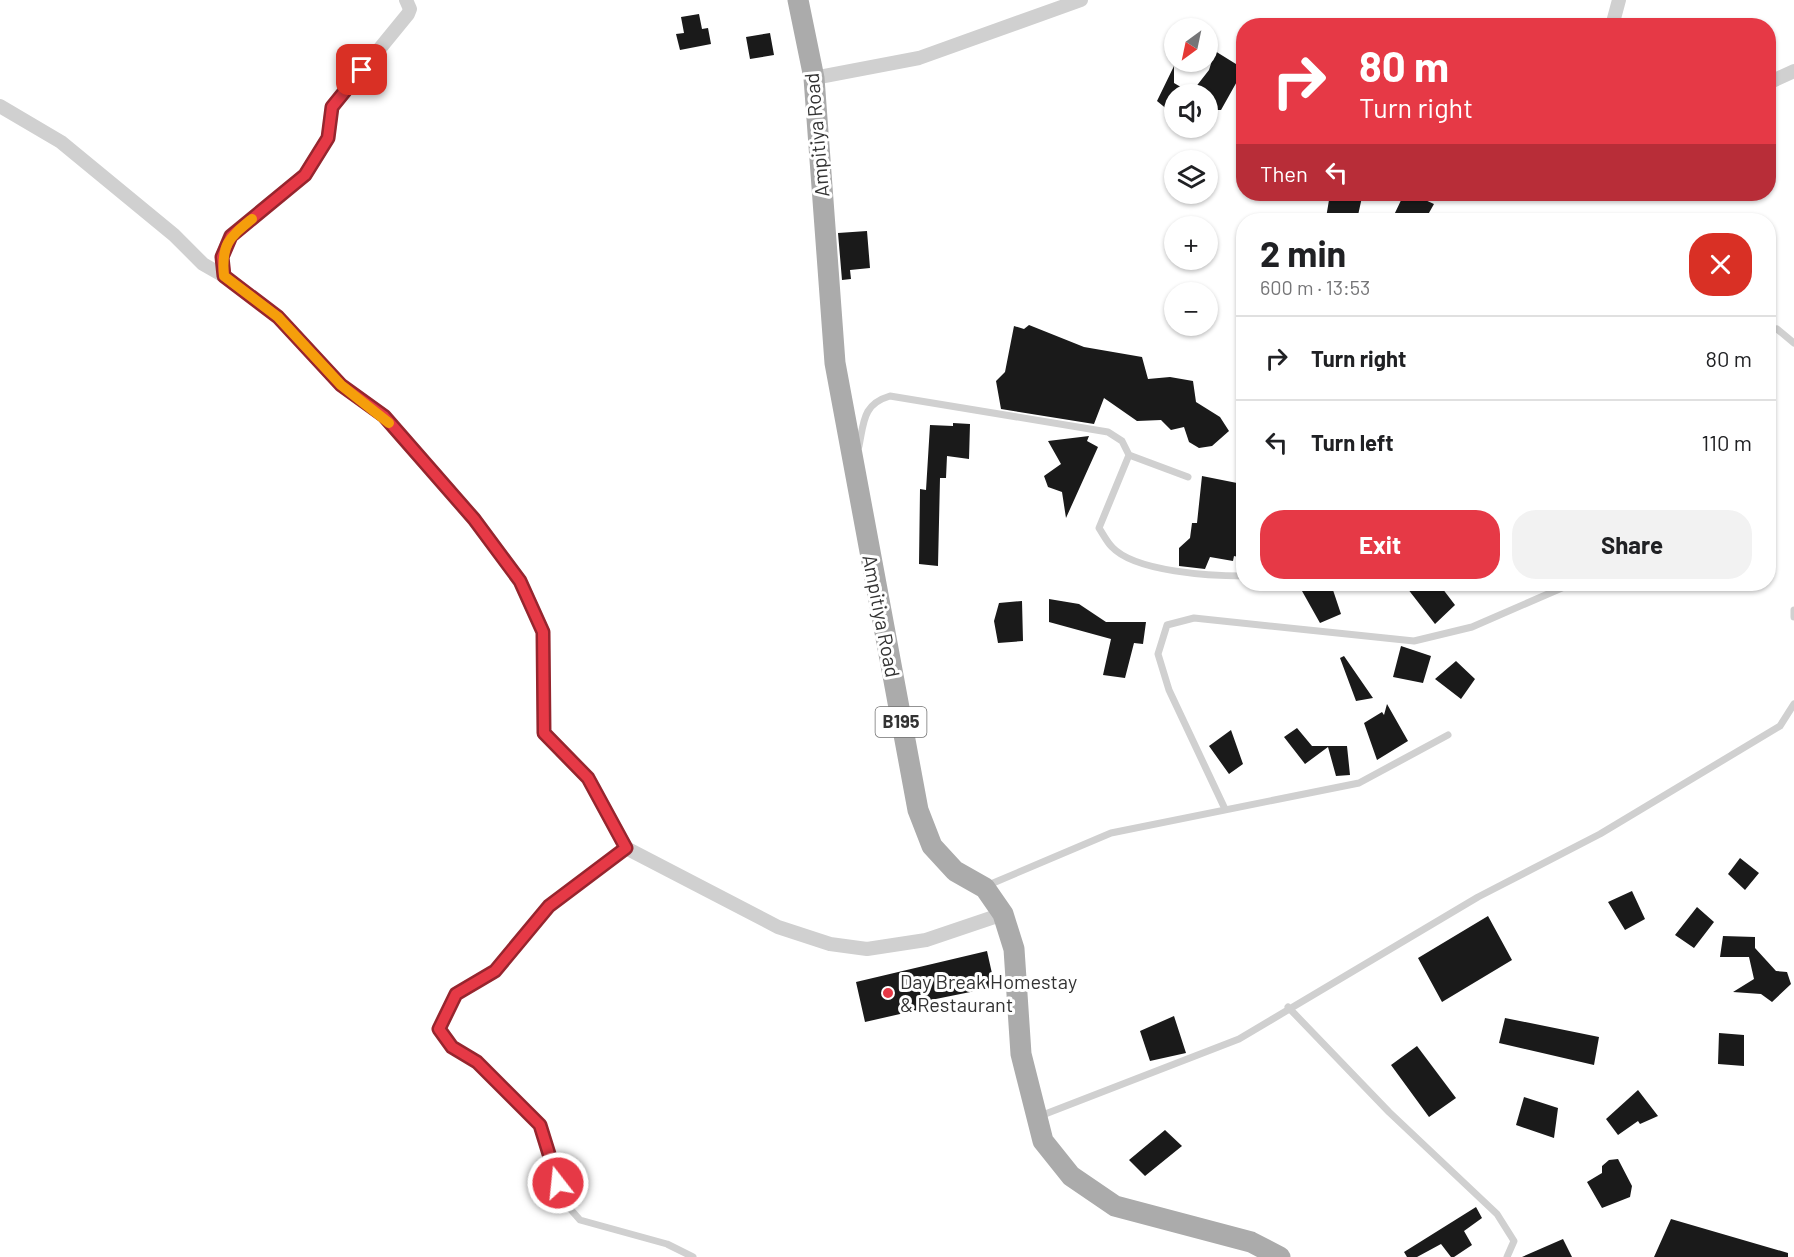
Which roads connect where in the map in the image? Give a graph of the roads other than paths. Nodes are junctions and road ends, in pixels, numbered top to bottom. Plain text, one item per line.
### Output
1 (406, 0) edge
2 (798, 0) edge
3 (1081, 0) edge
4 (1618, 0) edge
5 (1614, 18) edge
6 (1794, 70) edge
7 (814, 78) junction
8 (1776, 79) edge
9 (0, 106) edge
10 (224, 276) junction
11 (1777, 329) dead end
12 (1794, 343) edge
13 (1129, 455) junction
14 (853, 472) junction
15 (1188, 477) dead end
16 (1236, 576) edge
17 (1555, 591) edge
18 (1794, 610) edge
19 (1794, 617) edge
20 (1794, 704) edge
21 (1448, 735) dead end
22 (1225, 809) junction
23 (626, 848) junction
24 (985, 888) junction
25 (1003, 914) junction
26 (1288, 1007) junction
27 (1037, 1118) junction
28 (693, 1257) edge
29 (1280, 1257) edge
30 (1507, 1257) edge

1 - 10 street
2 - 7 main road, Ampitiya Road / B195
3 - 7 street
4 - 5 street
6 - 8 street
7 - 14 main road, Ampitiya Road / B195
9 - 10 street
10 - 23 street
11 - 12 lane
13 - 14 lane
13 - 15 lane
13 - 16 lane
14 - 24 main road, Ampitiya Road / B195
17 - 22 lane
18 - 19 lane
20 - 26 lane
21 - 22 lane
22 - 24 lane
23 - 25 street
23 - 28 lane
24 - 25 main road, Ampitiya Road / B195
25 - 27 main road, Ampitiya Road / B195
26 - 27 lane
26 - 30 lane
27 - 29 main road, Ampitiya Road / B195

